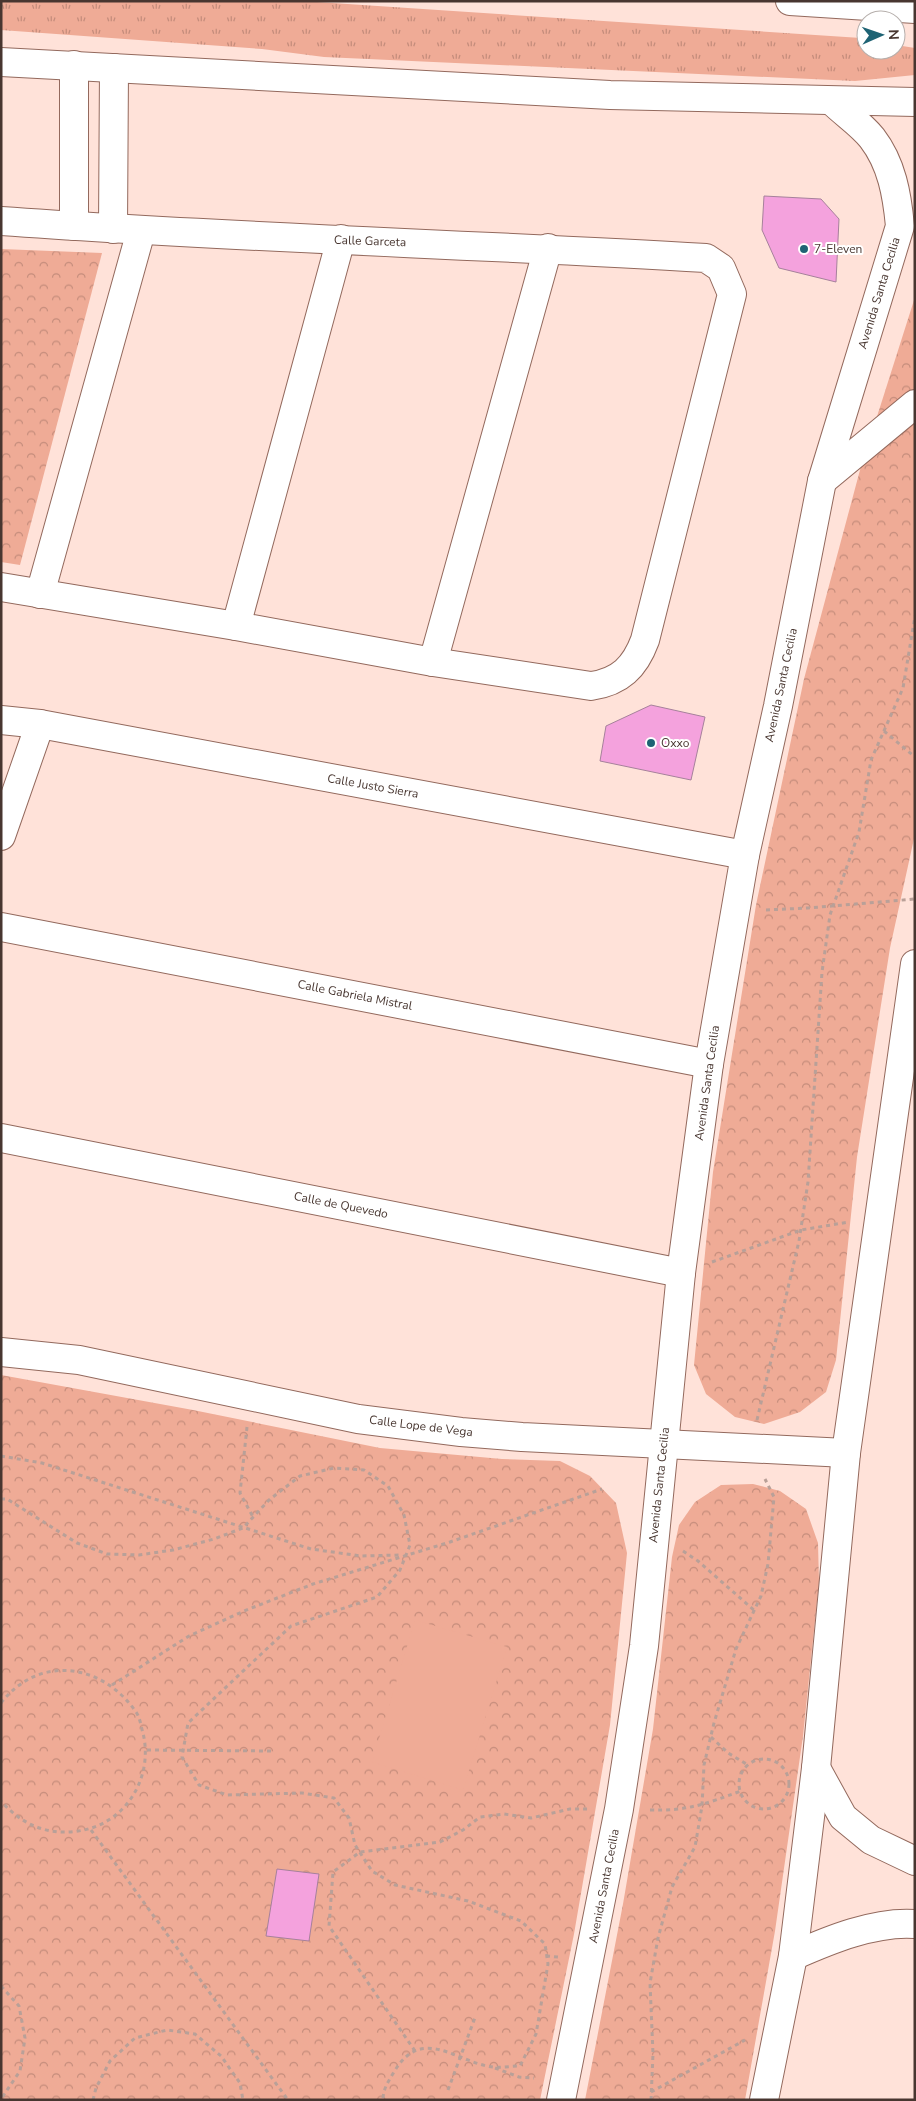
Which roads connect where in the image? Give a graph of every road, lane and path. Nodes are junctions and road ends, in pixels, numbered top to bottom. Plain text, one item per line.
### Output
1 (790, 1) edge
2 (915, 9) edge
3 (1, 62) edge
4 (74, 66) junction
5 (114, 68) junction
6 (832, 101) junction
7 (915, 102) edge
8 (1, 220) edge
9 (74, 226) junction
10 (113, 229) junction
11 (141, 231) junction
12 (341, 239) junction
13 (548, 248) junction
14 (915, 404) edge
15 (822, 481) junction
16 (1, 587) edge
17 (40, 594) junction
18 (915, 616) edge
19 (236, 626) junction
20 (433, 662) junction
21 (1, 720) edge
22 (40, 724) junction
23 (884, 731) junction
24 (915, 757) edge
25 (1, 836) edge
26 (745, 855) junction
27 (915, 899) edge
28 (833, 906) junction
29 (735, 910) junction
30 (1, 927) edge
31 (915, 964) edge
32 (708, 1064) junction
33 (1, 1138) edge
34 (880, 1217) junction
35 (800, 1230) junction
36 (681, 1273) junction
37 (1, 1352) edge
38 (248, 1421) dead end
39 (663, 1443) junction
40 (750, 1447) junction
41 (846, 1452) junction
42 (1, 1456) edge
43 (602, 1489) dead end
44 (1, 1499) edge
45 (253, 1518) junction
46 (243, 1528) junction
47 (655, 1531) junction
48 (406, 1554) junction
49 (755, 1611) junction
50 (112, 1685) junction
51 (1, 1703) edge
52 (710, 1737) junction
53 (184, 1749) junction
54 (147, 1750) junction
55 (270, 1751) dead end
56 (748, 1765) junction
57 (816, 1768) junction
58 (741, 1791) junction
59 (1, 1801) edge
60 (702, 1806) junction
61 (620, 1809) junction
62 (91, 1830) junction
63 (360, 1852) junction
64 (915, 1861) edge
65 (915, 1924) edge
66 (793, 1956) junction
67 (1, 1986) edge
68 (476, 2015) dead end
69 (780, 2020) junction
70 (415, 2051) junction
71 (462, 2057) junction
72 (492, 2067) junction
73 (536, 2078) dead end
74 (448, 2090) dead end
75 (651, 2092) junction
76 (1, 2099) edge
77 (93, 2100) edge
78 (244, 2100) edge
79 (288, 2100) edge
80 (383, 2100) edge
81 (561, 2100) edge
82 (651, 2100) edge
83 (764, 2100) edge

1 - 2 street
3 - 4 street
4 - 5 street
4 - 9 street
5 - 6 street
5 - 10 street
6 - 7 street
6 - 15 street, Avenida Santa Cecilia
8 - 9 street, Calle Garceta
9 - 10 street, Calle Garceta
10 - 11 street, Calle Garceta
11 - 12 street, Calle Garceta
11 - 17 street
12 - 13 street, Calle Garceta
12 - 19 street
13 - 20 street
13 - 20 street, Calle Garceta
14 - 15 street
15 - 26 street, Avenida Santa Cecilia
16 - 17 street
17 - 19 street
18 - 23 path
19 - 20 street
21 - 22 street, Calle Justo Sierra
22 - 25 street
22 - 26 street, Calle Justo Sierra
23 - 24 path
23 - 28 path
26 - 29 street, Avenida Santa Cecilia
27 - 28 path
28 - 29 path
28 - 35 path
29 - 32 street, Avenida Santa Cecilia
30 - 32 street, Calle Gabriela Mistral
31 - 34 street
32 - 36 street, Avenida Santa Cecilia
33 - 36 street, Calle de Quevedo
34 - 35 path
34 - 41 street
35 - 36 path
35 - 40 path
36 - 39 street, Avenida Santa Cecilia
37 - 39 street, Calle Lope de Vega
38 - 45 path
39 - 40 street, Calle Lope de Vega
39 - 47 street, Avenida Santa Cecilia
40 - 41 street, Calle Lope de Vega
40 - 49 path
41 - 57 street
42 - 46 path
43 - 48 path
44 - 46 path
45 - 46 path
45 - 48 path
46 - 48 path
47 - 49 path
47 - 61 street, Avenida Santa Cecilia
48 - 50 path
48 - 53 path
49 - 52 path
50 - 51 path
50 - 54 path
52 - 56 path
52 - 60 path
53 - 54 path
53 - 55 path
53 - 63 path
54 - 62 path
56 - 58 path
56 - 58 path
57 - 64 street
57 - 66 street
58 - 60 path
59 - 62 path
60 - 61 path
60 - 75 path
61 - 63 path
61 - 81 street, Avenida Santa Cecilia
62 - 79 path
63 - 70 path
63 - 72 path
65 - 66 street
66 - 69 street
67 - 76 path
68 - 71 path
69 - 75 path
69 - 83 street
70 - 71 path
70 - 80 path
71 - 72 path
71 - 74 path
72 - 73 path
75 - 82 path
77 - 78 path

